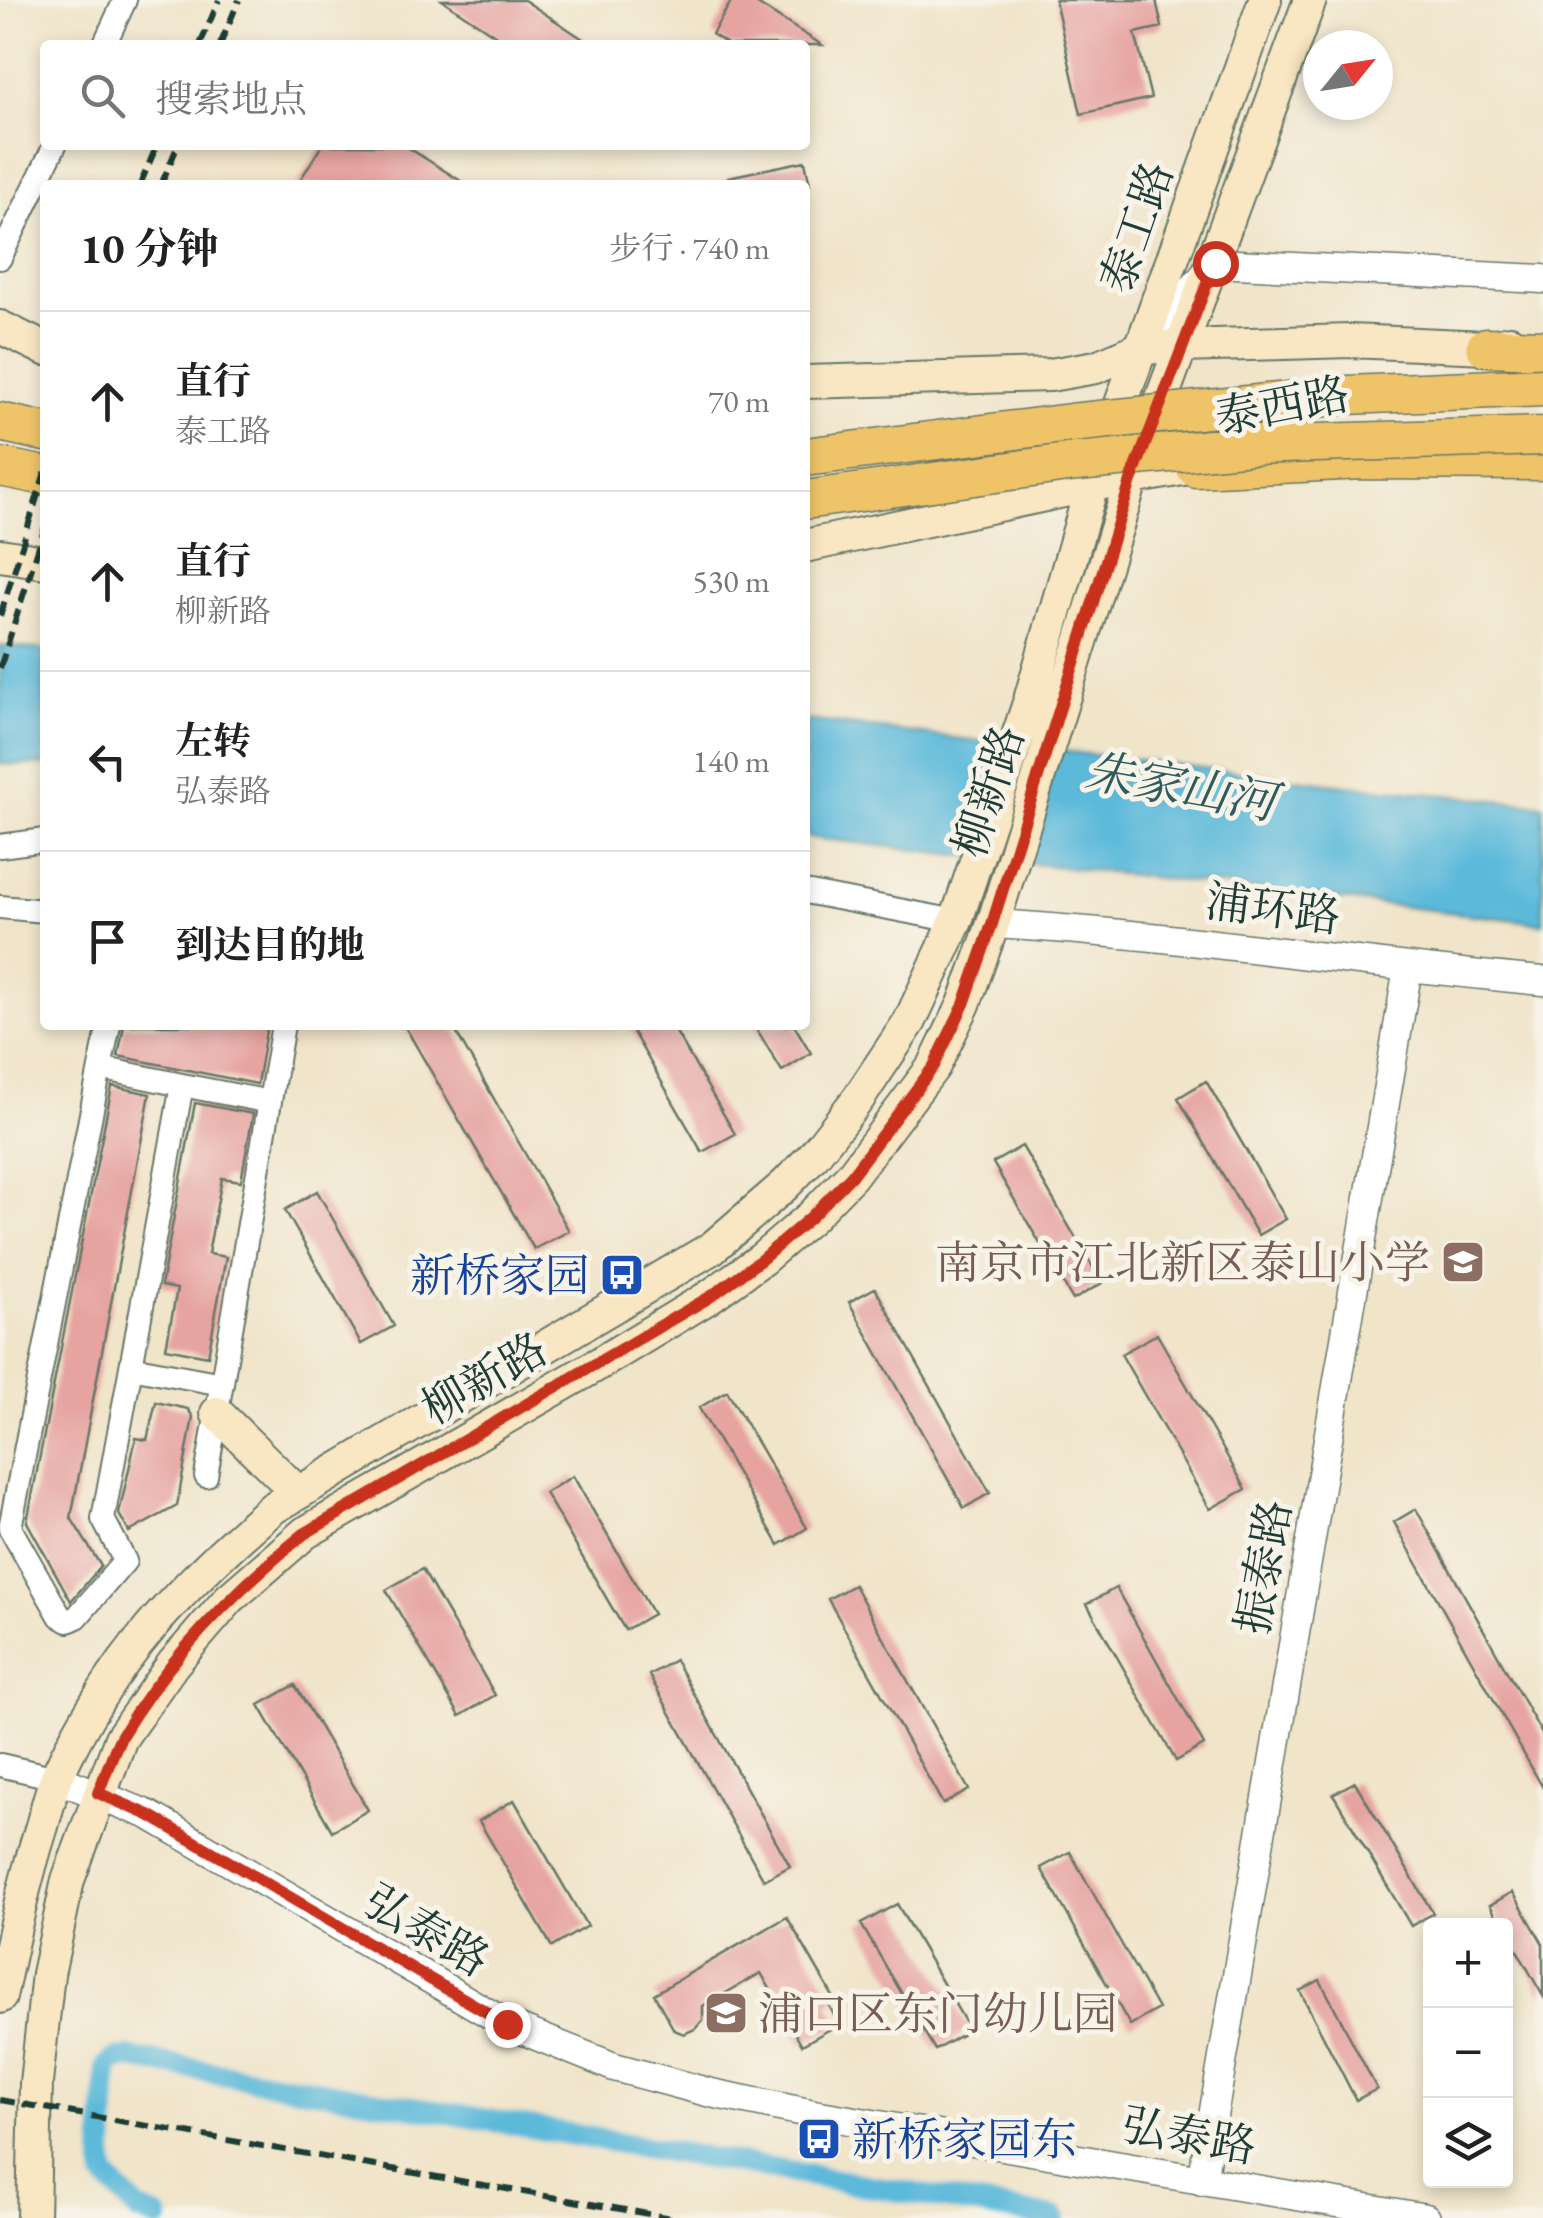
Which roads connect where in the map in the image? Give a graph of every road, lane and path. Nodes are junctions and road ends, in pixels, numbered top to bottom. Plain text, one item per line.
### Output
1 (126, 0) edge
2 (1265, 0) edge
3 (1310, 0) edge
4 (106, 40) edge
5 (53, 150) edge
6 (0, 258) edge
7 (1215, 263) junction
8 (1543, 279) edge
9 (0, 327) edge
10 (1543, 336) edge
11 (1181, 346) junction
12 (40, 347) edge
13 (1486, 347) junction
14 (1141, 348) junction
15 (1543, 349) edge
16 (810, 382) edge
17 (1543, 387) edge
18 (0, 422) edge
19 (1543, 422) edge
20 (40, 431) edge
21 (1543, 436) edge
22 (810, 456) edge
23 (1543, 461) edge
24 (0, 467) edge
25 (1196, 468) junction
26 (40, 475) edge
27 (1132, 478) junction
28 (1092, 485) junction
29 (810, 499) edge
30 (810, 545) edge
31 (0, 555) edge
32 (40, 561) edge
33 (40, 841) edge
34 (0, 846) edge
35 (810, 893) edge
36 (0, 907) edge
37 (40, 911) edge
38 (956, 921) junction
39 (992, 924) junction
40 (1408, 968) junction
41 (1543, 981) edge
42 (108, 1030) edge
43 (282, 1030) edge
44 (100, 1068) junction
45 (182, 1085) junction
46 (270, 1102) junction
47 (131, 1368) junction
48 (220, 1398) junction
49 (206, 1476) dead end
50 (298, 1493) junction
51 (0, 1765) edge
52 (56, 1778) junction
53 (98, 1793) junction
54 (0, 1997) edge
55 (1202, 2180) junction
56 (34, 2218) edge
57 (1426, 2218) edge

1 - 4 street
2 - 14 main road, 泰工路
3 - 7 main road, 泰工路
5 - 6 street
7 - 8 street
7 - 11 main road, 泰工路
7 - 14 street, 泰西路
9 - 12 main road
10 - 13 main road, 泰西路
11 - 13 main road, 泰西路
11 - 14 main road, 泰西路
11 - 27 main road, 泰工路
13 - 15 highway
14 - 16 main road, 泰西路
14 - 28 main road, 泰工路
17 - 22 highway, bridge
18 - 20 highway
19 - 25 main road, 泰西路
21 - 29 highway, bridge
23 - 25 highway
24 - 26 highway
25 - 27 main road, 泰西路
27 - 28 main road, 泰西路
27 - 39 main road, 柳新路
28 - 30 main road, 泰西路
28 - 38 main road, 柳新路
31 - 32 main road
33 - 34 street
35 - 38 street
36 - 37 street
38 - 50 main road, 柳新路
39 - 40 street, 浦环路
39 - 53 main road, 柳新路
40 - 41 street, 浦环路
40 - 55 street, 振泰路
42 - 44 street
43 - 46 street
44 - 45 street
44 - 47 street
45 - 46 street
45 - 47 street
46 - 48 street
47 - 48 street
48 - 49 street
48 - 50 main road
50 - 52 main road, 柳新路
51 - 52 street
52 - 53 street, 弘泰路
52 - 54 main road, 柳新路
53 - 55 street, 弘泰路
53 - 56 main road, 柳新路
55 - 57 street, 弘泰路

